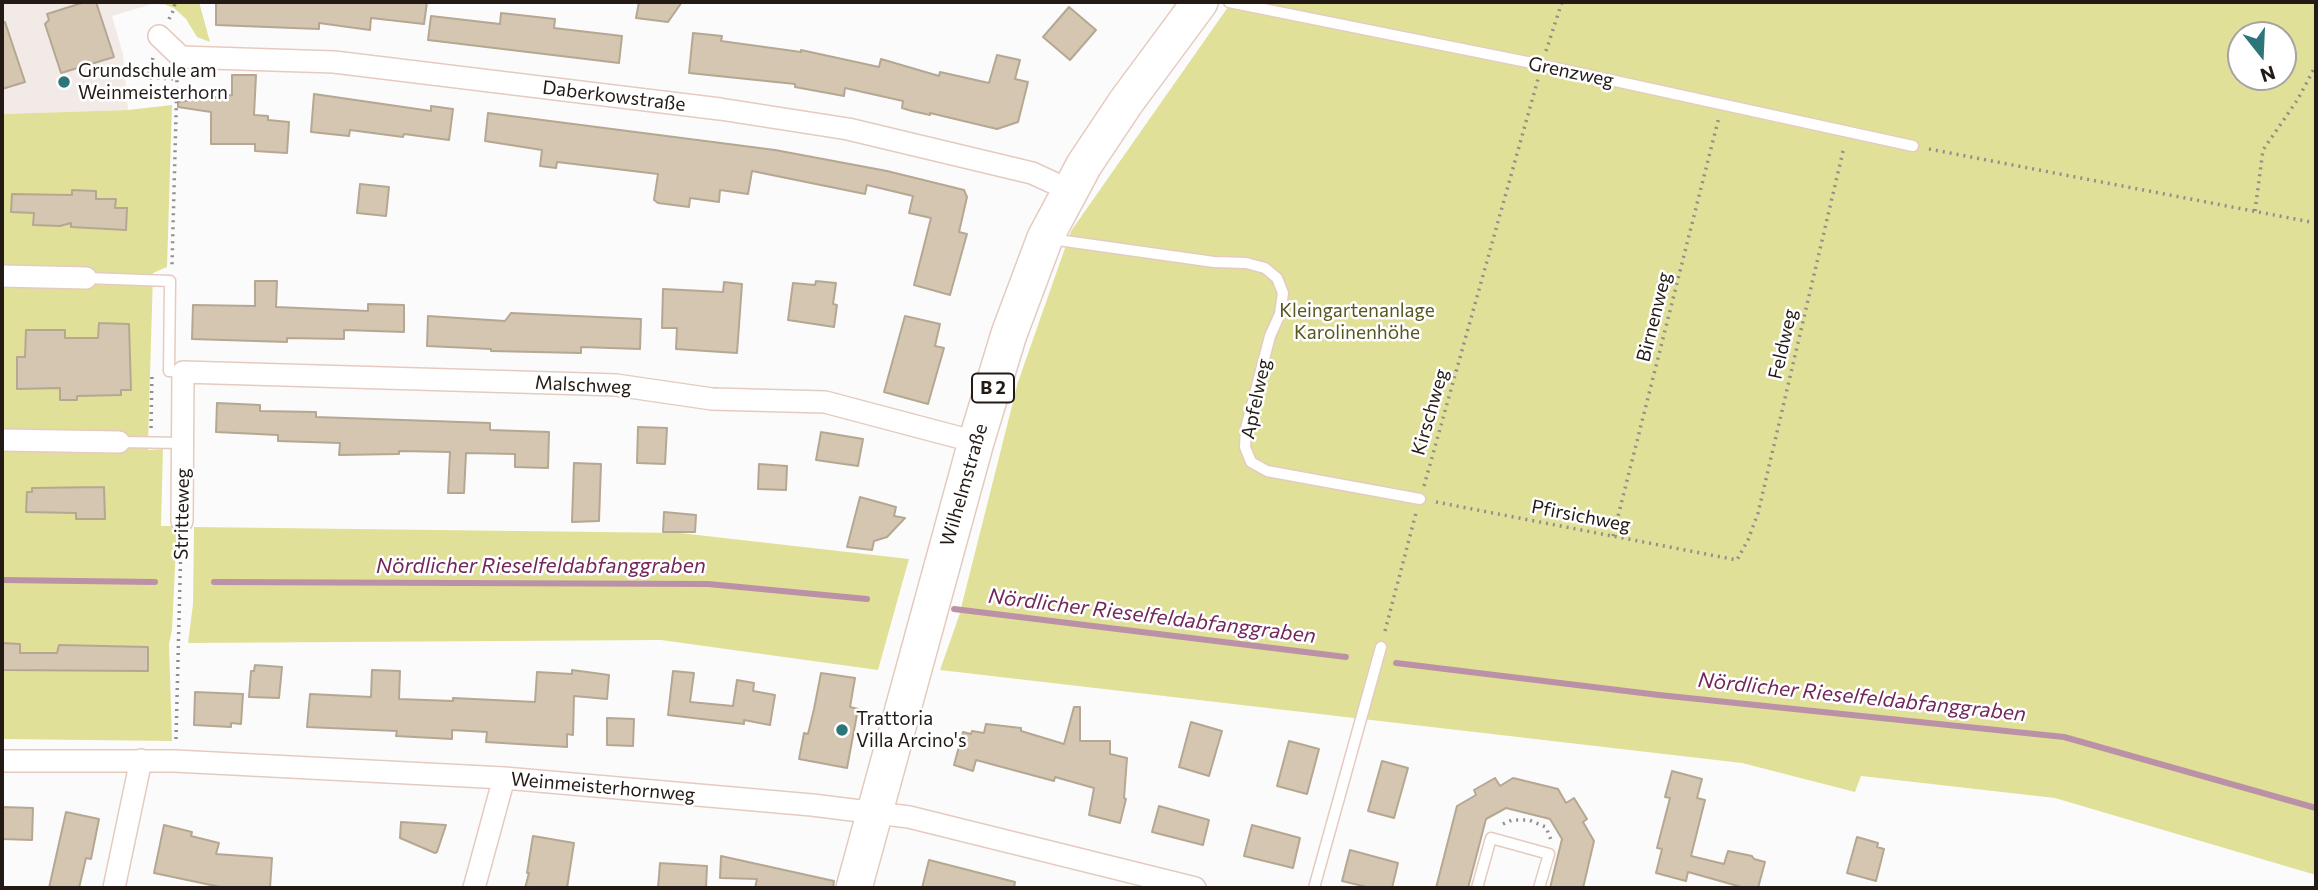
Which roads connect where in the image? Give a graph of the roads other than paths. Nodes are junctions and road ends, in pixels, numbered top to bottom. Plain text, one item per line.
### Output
1 (1200, 2) edge
2 (1229, 2) edge
3 (159, 36) dead end
4 (1913, 146) road end
5 (1069, 190) junction
6 (1045, 237) junction
7 (2, 276) edge
8 (86, 278) joint
9 (183, 372) junction
10 (2, 440) edge
11 (119, 442) joint
12 (976, 442) junction
13 (183, 443) junction
14 (1420, 499) road end
15 (182, 521) road end
16 (1381, 647) road end
17 (141, 760) junction
18 (2, 761) edge
19 (504, 778) junction
20 (875, 812) junction
21 (114, 888) edge
22 (474, 888) edge
23 (854, 888) edge
24 (1195, 888) edge
25 (1314, 888) edge
26 (1477, 888) edge
27 (1539, 888) edge

1 - 5 main road, Wilhelmstraße / B 2
2 - 4 lane, Grenzweg
3 - 5 street, Daberkowstraße
5 - 6 main road, Wilhelmstraße / B 2
6 - 12 main road, Wilhelmstraße / B 2
6 - 14 lane, Apfelweg
7 - 8 street
8 - 9 lane
9 - 12 street, Malschweg
9 - 13 street, Stritteweg
10 - 11 street
11 - 13 lane
12 - 20 main road, Wilhelmstraße / B 2
13 - 15 street, Stritteweg
16 - 25 lane
17 - 18 street, Weinmeisterhornweg
17 - 19 street, Weinmeisterhornweg
17 - 21 street
19 - 20 street, Weinmeisterhornweg
19 - 22 street
20 - 23 main road, Wilhelmstraße / B 2
20 - 24 street, Weinmeisterhornweg
26 - 27 lane

